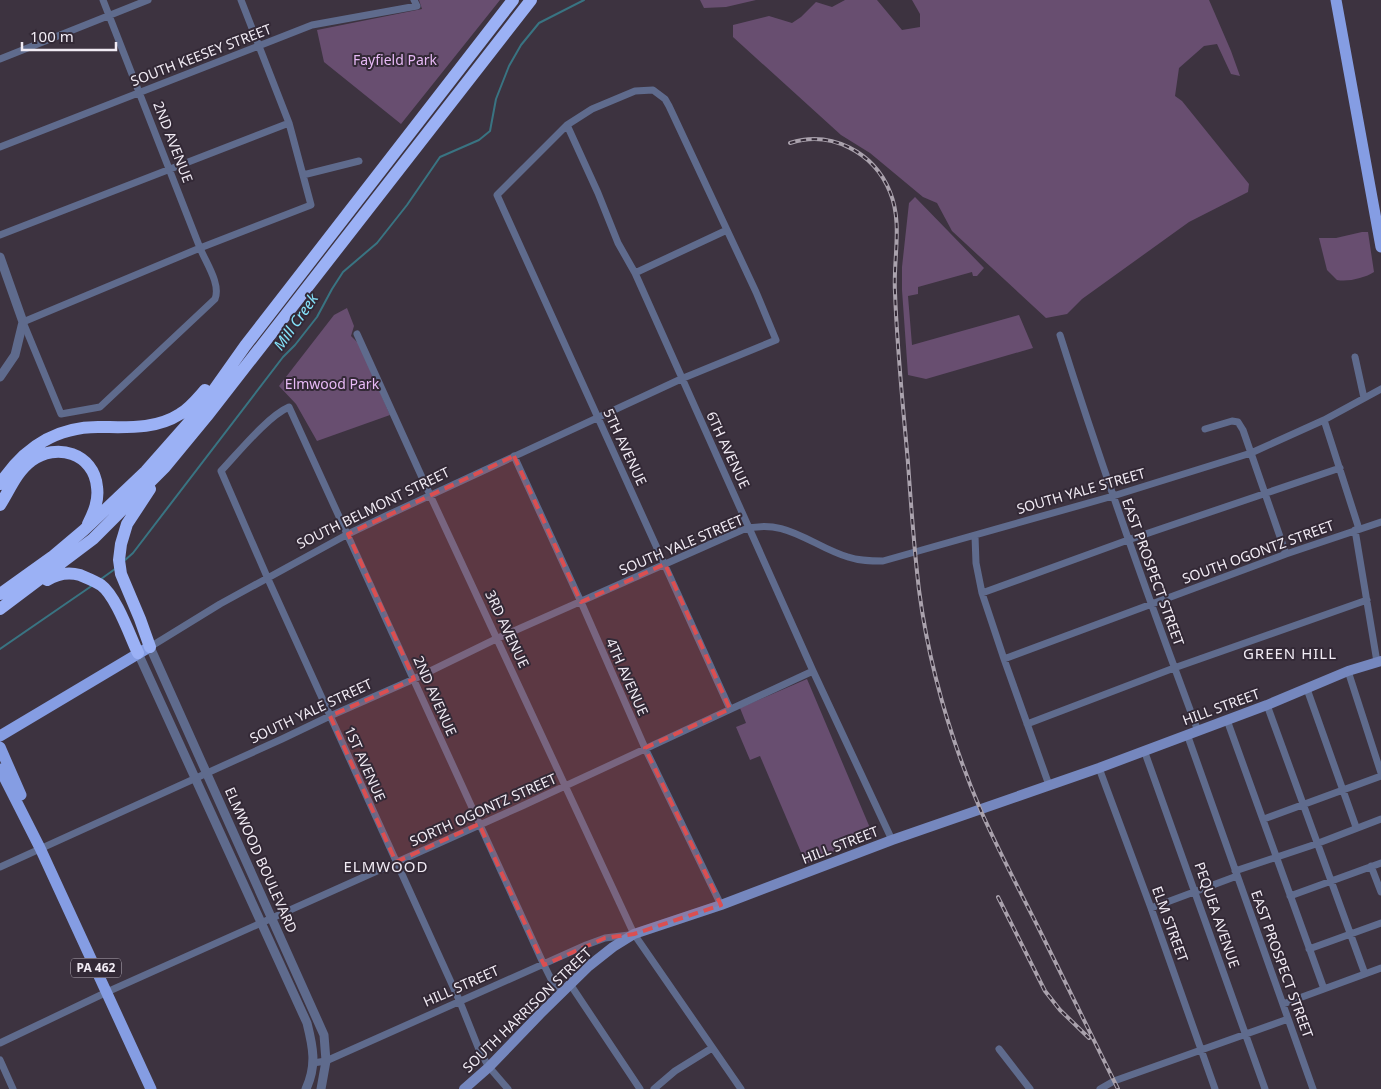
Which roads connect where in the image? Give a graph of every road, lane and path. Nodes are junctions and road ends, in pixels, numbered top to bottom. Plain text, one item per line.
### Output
1 (104, 0) edge
2 (148, 0) edge
3 (241, 0) edge
4 (513, 0) edge
5 (531, 0) edge
6 (1336, 0) edge
7 (416, 3) edge
8 (109, 15) junction
9 (258, 45) junction
10 (0, 59) edge
11 (140, 92) junction
12 (289, 122) junction
13 (567, 125) junction
14 (0, 147) edge
15 (358, 161) dead end
16 (170, 170) junction
17 (303, 175) junction
18 (727, 230) junction
19 (0, 235) edge
20 (1381, 247) edge
21 (200, 248) junction
22 (0, 257) edge
23 (635, 273) junction
24 (23, 322) junction
25 (357, 334) dead end
26 (1060, 334) dead end
27 (245, 346) junction
28 (1356, 357) dead end
29 (0, 377) edge
30 (681, 379) junction
31 (1381, 389) edge
32 (1364, 398) junction
33 (289, 406) joint
34 (597, 417) junction
35 (1324, 420) junction
36 (1205, 429) dead end
37 (1251, 453) junction
38 (175, 455) junction
39 (514, 456) junction
40 (1340, 468) junction
41 (0, 484) edge
42 (1264, 493) junction
43 (430, 495) junction
44 (1113, 496) junction
45 (0, 505) edge
46 (1381, 522) edge
47 (86, 528) junction
48 (749, 528) junction
49 (1357, 529) junction
50 (348, 534) junction
51 (975, 536) junction
52 (1128, 540) junction
53 (1286, 554) junction
54 (665, 564) junction
55 (268, 579) junction
56 (982, 592) junction
57 (0, 594) edge
58 (14, 599) junction
59 (1367, 600) junction
60 (581, 602) junction
61 (1152, 604) junction
62 (0, 608) edge
63 (498, 638) junction
64 (150, 647) junction
65 (138, 653) junction
66 (1004, 659) junction
67 (1379, 662) edge
68 (1174, 668) junction
69 (813, 671) junction
70 (1348, 671) junction
71 (414, 679) junction
72 (1307, 689) junction
73 (1267, 705) junction
74 (730, 709) junction
75 (330, 716) junction
76 (1227, 720) junction
77 (1027, 724) junction
78 (1198, 730) junction
79 (1187, 734) junction
80 (0, 736) edge
81 (0, 747) edge
82 (645, 748) junction
83 (1144, 750) junction
84 (1099, 768) junction
85 (0, 769) edge
86 (207, 772) junction
87 (1381, 775) edge
88 (196, 778) junction
89 (1049, 785) junction
90 (565, 786) junction
91 (1342, 791) junction
92 (1303, 805) junction
93 (1381, 818) edge
94 (1264, 819) junction
95 (479, 824) junction
96 (1356, 827) junction
97 (892, 840) junction
98 (1316, 844) junction
99 (40, 848) junction
100 (1277, 856) junction
101 (396, 862) junction
102 (1381, 863) edge
103 (1371, 866) junction
104 (0, 867) edge
105 (1236, 874) junction
106 (1330, 882) junction
107 (1196, 891) junction
108 (1381, 892) edge
109 (1290, 896) junction
110 (721, 905) junction
111 (1151, 908) junction
112 (272, 917) junction
113 (261, 922) junction
114 (1381, 923) edge
115 (634, 934) junction
116 (1350, 935) junction
117 (1309, 949) junction
118 (544, 965) junction
119 (1381, 968) edge
120 (1365, 974) junction
121 (570, 984) junction
122 (1324, 989) junction
123 (107, 992) junction
124 (559, 995) junction
125 (460, 1002) junction
126 (1283, 1004) junction
127 (1288, 1019) junction
128 (1245, 1033) junction
129 (0, 1043) edge
130 (712, 1048) junction
131 (999, 1049) dead end
132 (1201, 1050) junction
133 (0, 1060) edge
134 (326, 1061) junction
135 (314, 1063) junction
136 (489, 1067) junction
137 (14, 1089) edge
138 (151, 1089) edge
139 (306, 1089) edge
140 (321, 1089) edge
141 (464, 1089) edge
142 (508, 1089) edge
143 (640, 1089) edge
144 (654, 1089) edge
145 (741, 1089) edge
146 (1030, 1089) edge
147 (1100, 1089) edge
148 (1215, 1089) edge
149 (1265, 1089) edge
150 (1313, 1089) edge

1 - 8 street, 2ND AVENUE
2 - 8 street
3 - 9 street
4 - 27 highway
5 - 38 highway
6 - 20 main road
7 - 9 street, SOUTH KEESEY STREET
8 - 10 street
8 - 11 street, 2ND AVENUE
9 - 11 street, SOUTH KEESEY STREET
9 - 12 street
11 - 14 street, SOUTH KEESEY STREET
11 - 16 street, 2ND AVENUE
12 - 16 street
12 - 17 street
13 - 18 street
13 - 23 street, 6TH AVENUE
13 - 34 street, 5TH AVENUE
15 - 17 street
16 - 19 street
16 - 21 street, 2ND AVENUE
17 - 21 street
18 - 23 street
18 - 30 street, SOUTH BELMONT STREET
21 - 24 street
21 - 24 street, 2ND AVENUE
22 - 24 street
23 - 30 street, 6TH AVENUE
24 - 29 street
25 - 43 street, 3RD AVENUE
26 - 44 street, EAST PROSPECT STREET
27 - 41 highway
27 - 47 highway
28 - 32 street
30 - 34 street, SOUTH BELMONT STREET
30 - 48 street, 6TH AVENUE
31 - 32 street, SOUTH YALE STREET
32 - 35 street, SOUTH YALE STREET
33 - 50 street, 2ND AVENUE
33 - 55 street, 1ST AVENUE
34 - 39 street, SOUTH BELMONT STREET
34 - 54 street, 5TH AVENUE
35 - 37 street, SOUTH YALE STREET
35 - 40 street
36 - 37 street
37 - 42 street
37 - 44 street, SOUTH YALE STREET
38 - 58 highway
38 - 64 highway
39 - 43 street, SOUTH BELMONT STREET
39 - 60 street, 4TH AVENUE
40 - 42 street
40 - 49 street
42 - 52 street
42 - 53 street
43 - 50 street, SOUTH BELMONT STREET
43 - 63 street, 3RD AVENUE
44 - 51 street, SOUTH YALE STREET
44 - 52 street, EAST PROSPECT STREET
45 - 47 highway
46 - 49 street, SOUTH OGONTZ STREET
47 - 57 highway
48 - 51 street, SOUTH YALE STREET
48 - 54 street, SOUTH YALE STREET
48 - 69 street, 6TH AVENUE
49 - 53 street, SOUTH OGONTZ STREET
49 - 59 street
50 - 55 street, SOUTH BELMONT STREET
50 - 71 street, 2ND AVENUE
51 - 56 street
52 - 56 street
52 - 61 street, EAST PROSPECT STREET
53 - 61 street, SOUTH OGONTZ STREET
54 - 60 street, SOUTH YALE STREET
54 - 74 street, 5TH AVENUE
55 - 64 street, SOUTH BELMONT STREET
55 - 75 street, 1ST AVENUE
56 - 66 street
58 - 62 highway
58 - 65 highway
59 - 67 street
59 - 68 street
60 - 63 street, SOUTH YALE STREET
60 - 82 street, 4TH AVENUE
61 - 66 street, SOUTH OGONTZ STREET
61 - 68 street, EAST PROSPECT STREET
63 - 71 street, SOUTH YALE STREET
63 - 90 street, 3RD AVENUE
64 - 65 main road, SOUTH BELMONT STREET
64 - 86 street, ELMWOOD BOULEVARD
65 - 80 main road, SOUTH BELMONT STREET
65 - 88 street, ELMWOOD BOULEVARD
66 - 77 street
67 - 70 main road, HILL STREET
68 - 77 street
68 - 78 street, EAST PROSPECT STREET
69 - 74 street, SORTH OGONTZ STREET
69 - 97 street, 6TH AVENUE
70 - 72 main road, HILL STREET
70 - 87 street
71 - 75 street, SOUTH YALE STREET
71 - 95 street, 2ND AVENUE
72 - 73 main road, HILL STREET
72 - 91 street
73 - 76 main road, HILL STREET
73 - 92 street
74 - 82 street, SORTH OGONTZ STREET
75 - 86 street, SOUTH YALE STREET
75 - 101 street, 1ST AVENUE
76 - 78 main road, HILL STREET
76 - 94 street
77 - 89 street
78 - 79 main road, HILL STREET
79 - 83 main road, HILL STREET
79 - 105 street, EAST PROSPECT STREET
81 - 99 main road, PA 462
82 - 90 street, SORTH OGONTZ STREET
82 - 110 street, 4TH AVENUE
83 - 84 main road, HILL STREET
83 - 107 street, PEQUEA AVENUE
84 - 89 main road, HILL STREET
84 - 111 street, ELM STREET
85 - 99 main road, PA 462
86 - 88 street, SOUTH YALE STREET
86 - 112 street, ELMWOOD BOULEVARD
87 - 91 street
88 - 99 street, SOUTH YALE STREET
88 - 113 street, ELMWOOD BOULEVARD
89 - 97 main road, HILL STREET
90 - 95 street, SORTH OGONTZ STREET
90 - 115 street, 3RD AVENUE
91 - 92 street
91 - 96 street
92 - 94 street
92 - 98 street
93 - 96 street
94 - 100 street
95 - 101 street, SORTH OGONTZ STREET
95 - 118 street, 2ND AVENUE
96 - 98 street
97 - 110 main road, HILL STREET
98 - 100 street
98 - 106 street
99 - 104 street, SOUTH YALE STREET
99 - 123 main road, PA 462
100 - 105 street
100 - 109 street
101 - 112 street, SORTH OGONTZ STREET
101 - 125 street, 1ST AVENUE
102 - 103 street
103 - 106 street
103 - 108 street
105 - 107 street
105 - 126 street, EAST PROSPECT STREET
106 - 109 street
106 - 116 street
107 - 111 street
107 - 128 street, PEQUEA AVENUE
109 - 117 street
110 - 115 main road, HILL STREET
111 - 132 street, ELM STREET
112 - 113 street, SORTH OGONTZ STREET
112 - 134 street, ELMWOOD BOULEVARD
113 - 123 street, SORTH OGONTZ STREET
113 - 135 street, ELMWOOD BOULEVARD
114 - 116 street
115 - 118 street, HILL STREET
115 - 121 main road, SOUTH HARRISON STREET
115 - 130 street, 3RD AVENUE
116 - 117 street
116 - 120 street
117 - 122 street
118 - 124 street, 2ND AVENUE
118 - 125 street, HILL STREET
119 - 120 street
120 - 122 street
121 - 124 main road, SOUTH HARRISON STREET
121 - 143 street
122 - 126 street
123 - 129 street, SORTH OGONTZ STREET
123 - 138 main road, PA 462
124 - 136 main road, SOUTH HARRISON STREET
125 - 134 street, HILL STREET
125 - 136 street, 1ST AVENUE
126 - 127 street, EAST PROSPECT STREET
127 - 128 street
127 - 150 street, EAST PROSPECT STREET
128 - 132 street
128 - 149 street, PEQUEA AVENUE
130 - 144 street
130 - 145 street, 3RD AVENUE
131 - 146 street
132 - 147 street
132 - 148 street, ELM STREET
133 - 137 street
134 - 135 street, HILL STREET
134 - 140 street, ELMWOOD BOULEVARD
135 - 139 street, ELMWOOD BOULEVARD
136 - 141 main road, SOUTH HARRISON STREET
136 - 142 street, 1ST AVENUE

